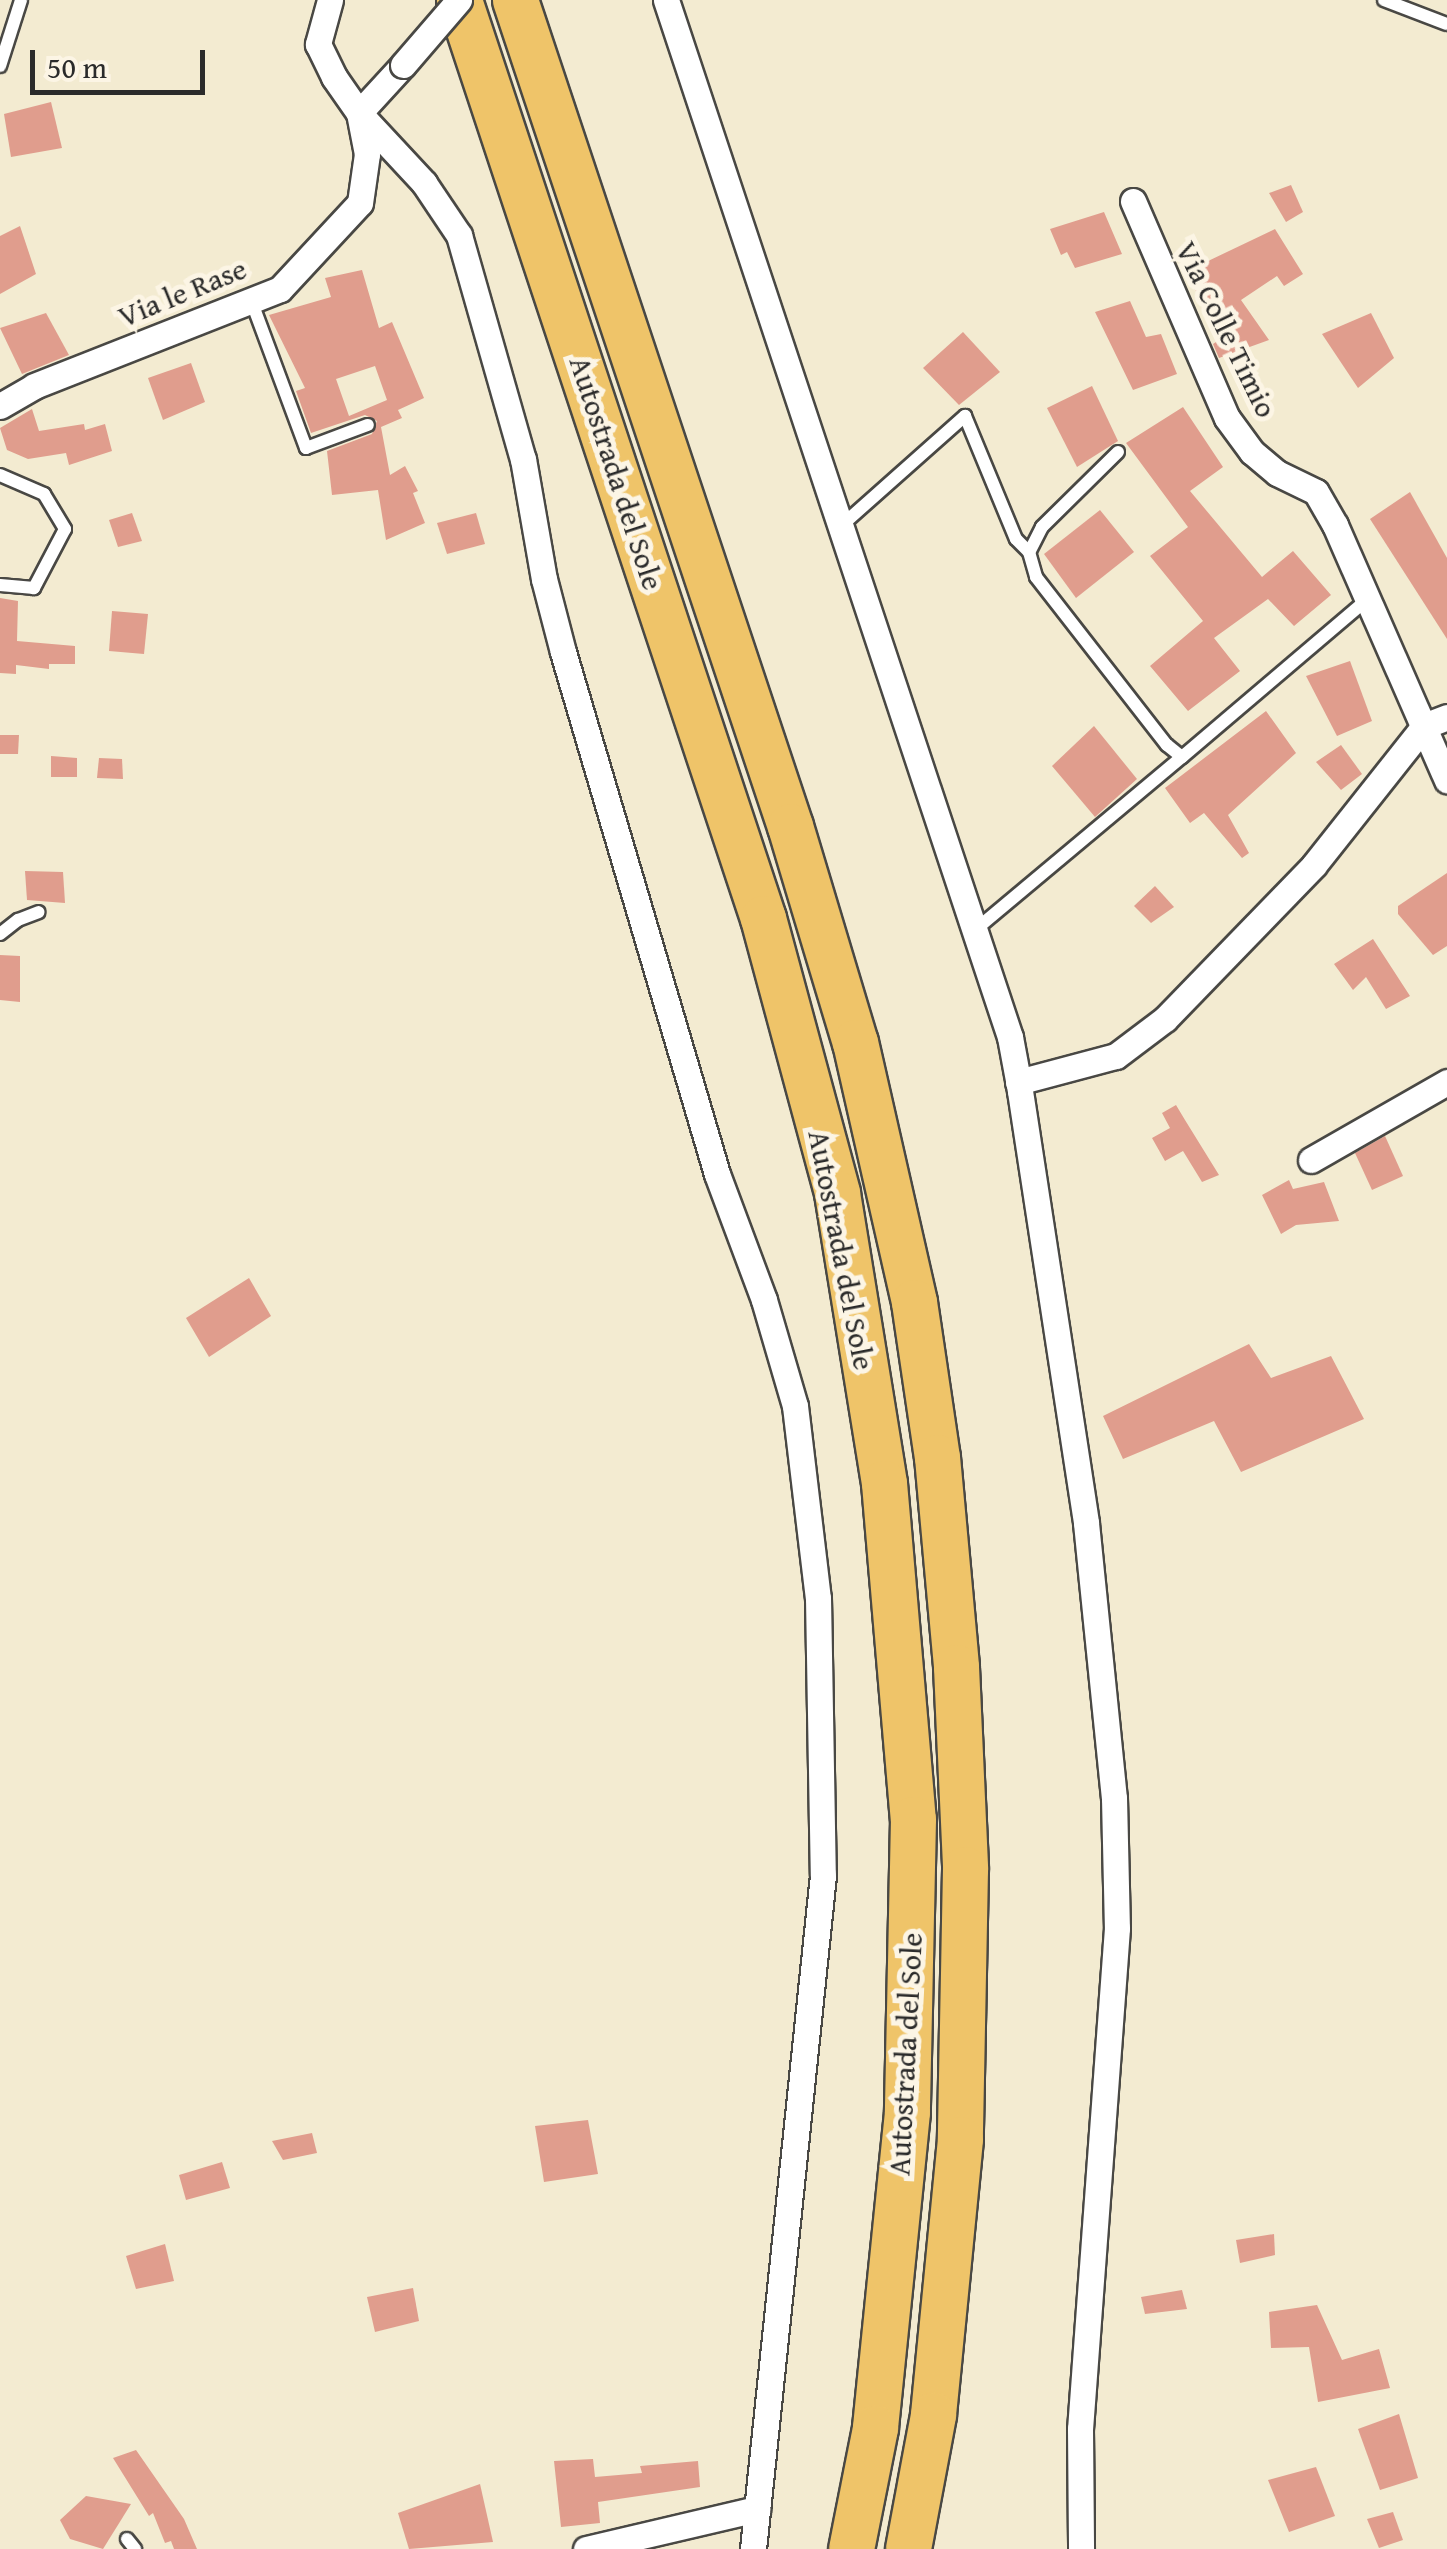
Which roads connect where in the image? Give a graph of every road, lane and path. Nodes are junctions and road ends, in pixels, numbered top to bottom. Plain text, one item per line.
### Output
1 (21, 0) edge
2 (330, 0) edge
3 (459, 0) edge
4 (515, 0) edge
5 (666, 0) edge
6 (1384, 0) edge
7 (1447, 24) edge
8 (0, 66) edge
9 (359, 113) junction
10 (1133, 201) dead end
11 (251, 300) junction
12 (3, 397) edge
13 (368, 425) dead end
14 (1118, 452) dead end
15 (0, 474) edge
16 (840, 526) junction
17 (1029, 552) junction
18 (0, 585) edge
19 (1369, 598) junction
20 (1436, 722) edge
21 (1182, 757) junction
22 (1447, 780) edge
23 (39, 912) dead end
24 (974, 930) junction
25 (0, 934) edge
26 (1018, 1082) junction
27 (1447, 1082) edge
28 (1311, 1160) dead end
29 (757, 2510) junction
30 (586, 2549) edge
31 (753, 2549) edge
32 (852, 2549) edge
33 (908, 2549) edge
34 (1081, 2549) edge

1 - 8 lane
2 - 9 street
3 - 9 street, bridge
3 - 32 highway, Autostrada del Sole
4 - 33 highway, Autostrada del Sole
5 - 16 street
6 - 7 lane
9 - 11 street, Via le Rase
9 - 29 street
10 - 19 street, Via Colle Timio
11 - 12 street, Via le Rase
11 - 13 lane
14 - 17 lane
15 - 18 lane
16 - 17 lane
16 - 24 street
17 - 21 lane
19 - 20 street, Via Colle Timio
19 - 21 lane
20 - 22 street, Via Colle Timio
20 - 26 street
21 - 24 lane
23 - 25 lane
24 - 26 street
26 - 34 street
27 - 28 street
29 - 30 street
29 - 31 street

